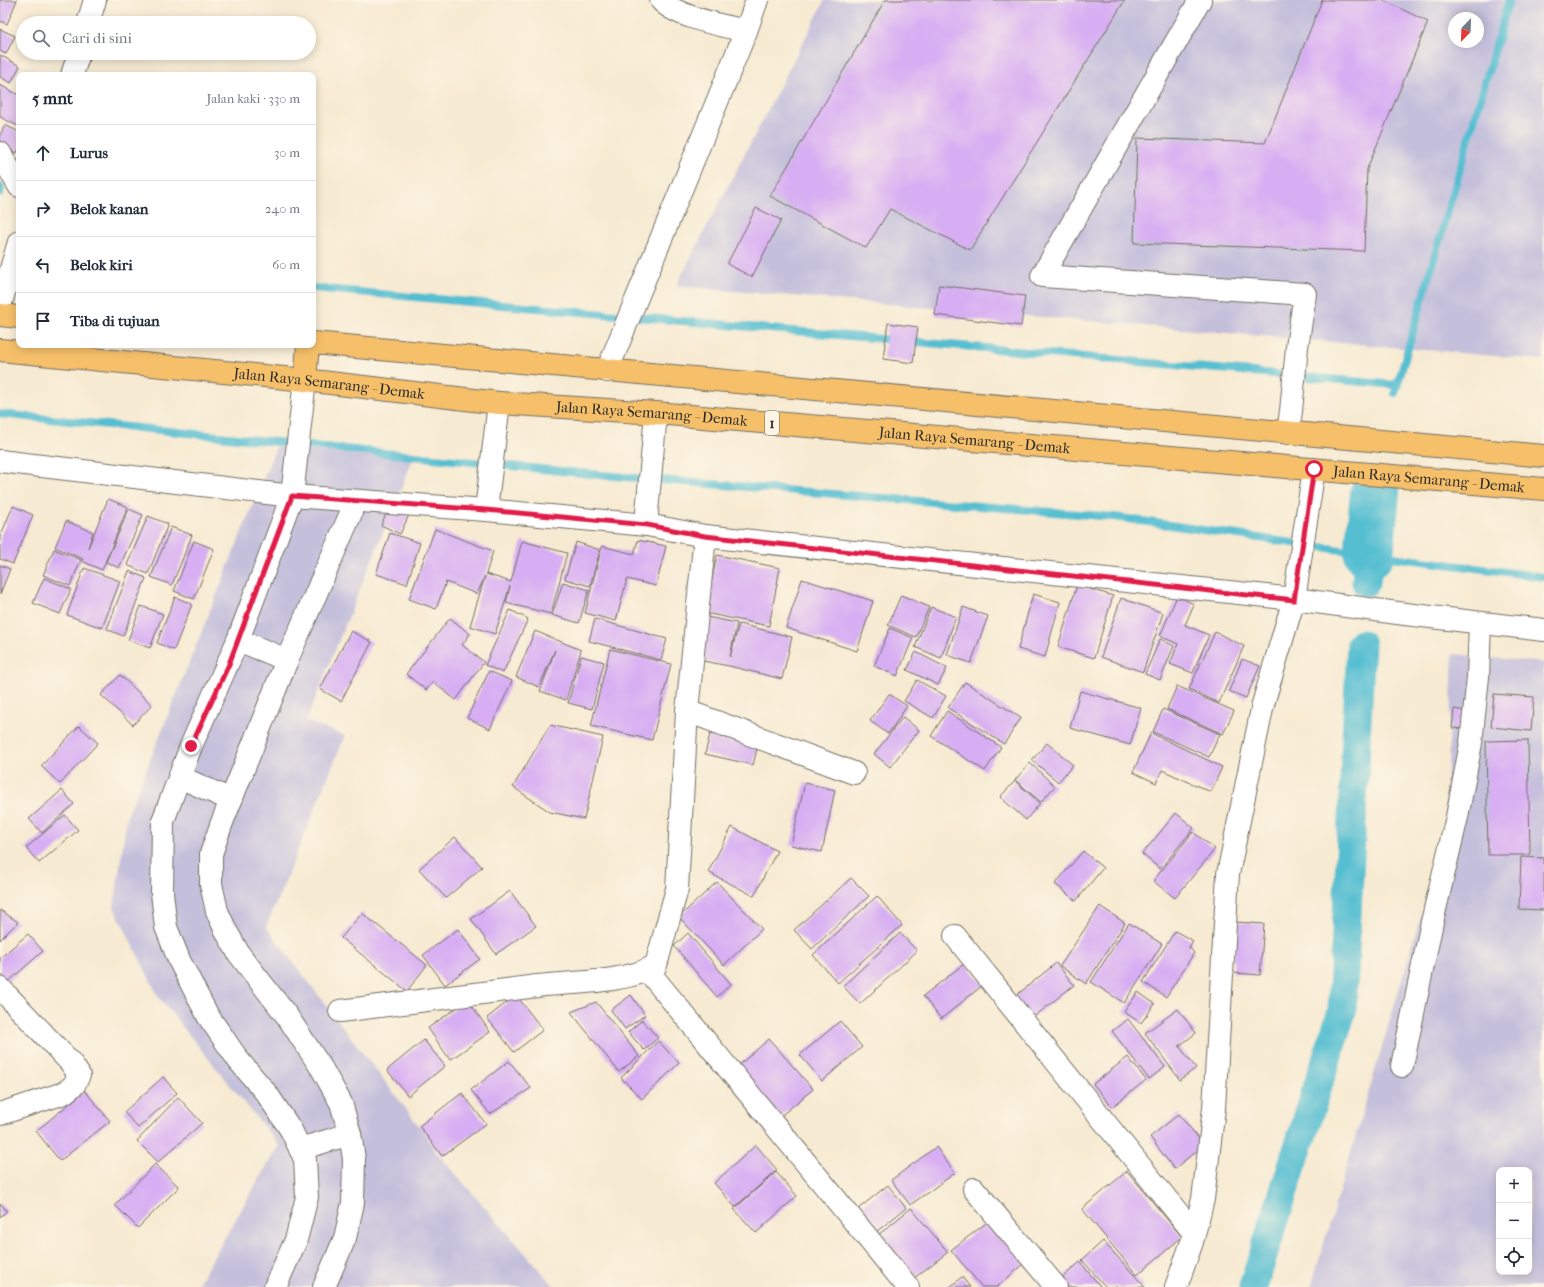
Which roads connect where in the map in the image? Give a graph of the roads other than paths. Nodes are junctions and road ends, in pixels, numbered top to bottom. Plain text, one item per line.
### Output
1 (95, 0) edge
2 (661, 0) edge
3 (757, 0) edge
4 (1200, 0) edge
5 (90, 16) edge
6 (746, 31) junction
7 (77, 60) edge
8 (73, 72) edge
9 (0, 153) edge
10 (16, 181) edge
11 (16, 252) edge
12 (0, 306) edge
13 (0, 315) edge
14 (16, 316) edge
15 (316, 343) edge
16 (308, 348) edge
17 (0, 350) edge
18 (607, 371) junction
19 (304, 389) junction
20 (498, 411) junction
21 (656, 413) junction
22 (1288, 433) junction
23 (1544, 456) edge
24 (0, 463) edge
25 (1314, 469) junction
26 (1544, 489) edge
27 (292, 496) junction
28 (486, 500) junction
29 (351, 513) dead end
30 (647, 519) junction
31 (705, 536) junction
32 (1295, 592) junction
33 (1480, 623) junction
34 (1544, 630) edge
35 (238, 640) junction
36 (287, 660) junction
37 (687, 711) junction
38 (854, 773) dead end
39 (180, 777) junction
40 (231, 800) junction
41 (955, 936) dead end
42 (648, 971) junction
43 (0, 988) edge
44 (340, 1011) dead end
45 (1402, 1066) dead end
46 (0, 1114) edge
47 (350, 1134) junction
48 (300, 1149) junction
49 (974, 1190) dead end
50 (1194, 1233) junction
51 (275, 1287) edge
52 (324, 1287) edge
53 (908, 1287) edge
54 (1056, 1287) edge
55 (1176, 1287) edge

1 - 5 street
2 - 6 street
3 - 6 street
4 - 22 street
6 - 18 street
7 - 8 street
9 - 10 street
11 - 12 street
13 - 14 highway
15 - 18 highway
16 - 19 highway
17 - 19 highway, Jalan Raya Semarang - Demak / 1
18 - 22 highway
19 - 20 highway, Jalan Raya Semarang - Demak / 1
19 - 27 street
20 - 21 highway, Jalan Raya Semarang - Demak / 1
20 - 28 street
21 - 25 highway, Jalan Raya Semarang - Demak / 1
21 - 30 street
22 - 23 highway
24 - 27 street
25 - 26 highway, Jalan Raya Semarang - Demak / 1
25 - 32 street
27 - 28 street
27 - 35 street
28 - 30 street
29 - 36 street
30 - 31 street
31 - 32 street
31 - 37 street
32 - 33 street
32 - 50 street
33 - 34 street
33 - 45 street
35 - 36 street
35 - 39 street
36 - 40 street
37 - 38 street
37 - 42 street
39 - 40 street
39 - 48 street
40 - 47 street
41 - 50 street
42 - 44 street
42 - 53 street
43 - 46 street
47 - 48 street
47 - 52 street
48 - 51 street
49 - 54 street
50 - 55 street

